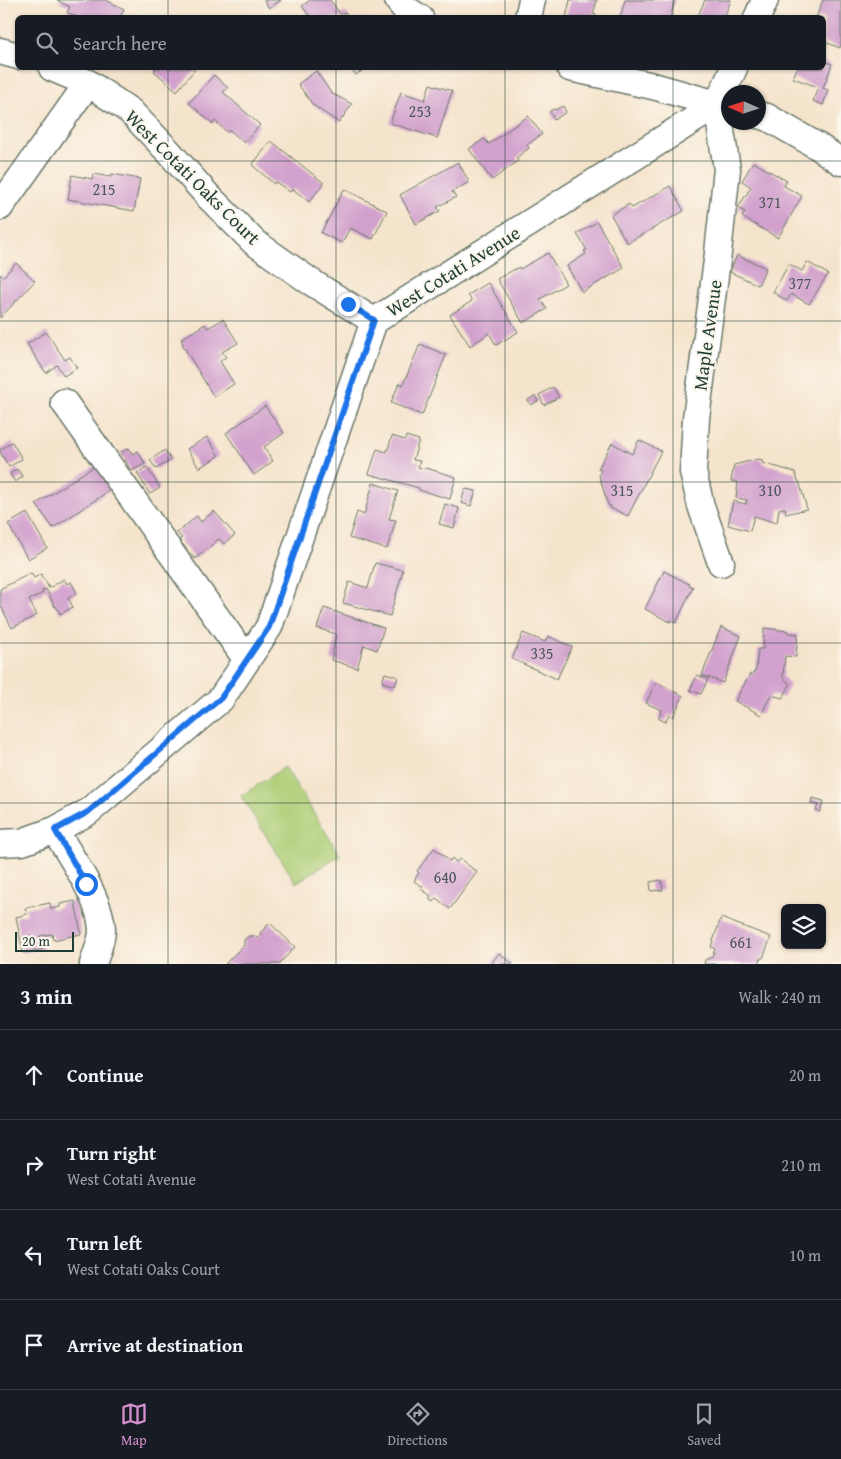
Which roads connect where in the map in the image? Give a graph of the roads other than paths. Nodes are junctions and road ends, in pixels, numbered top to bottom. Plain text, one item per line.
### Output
1 (398, 0) edge
2 (532, 0) edge
3 (765, 0) edge
4 (415, 15) edge
5 (529, 15) edge
6 (758, 15) edge
7 (0, 51) edge
8 (15, 55) edge
9 (57, 70) edge
10 (579, 70) edge
11 (733, 70) edge
12 (88, 83) junction
13 (729, 85) edge
14 (721, 105) edge
15 (721, 107) edge
16 (766, 116) edge
17 (725, 130) edge
18 (841, 162) edge
19 (0, 207) edge
20 (374, 320) junction
21 (64, 402) dead end
22 (721, 563) dead end
23 (247, 660) junction
24 (55, 830) junction
25 (0, 843) edge
26 (93, 964) edge

1 - 4 street
2 - 5 street
3 - 6 street
7 - 8 street
9 - 12 street, West Cotati Oaks Court
10 - 14 street
11 - 13 street
12 - 19 street
12 - 20 street, West Cotati Oaks Court
15 - 20 street, West Cotati Avenue
16 - 18 street
17 - 22 street, Maple Avenue
20 - 23 street, West Cotati Avenue
21 - 23 street
23 - 24 street, West Cotati Avenue
24 - 25 street, West Cotati Avenue
24 - 26 street

